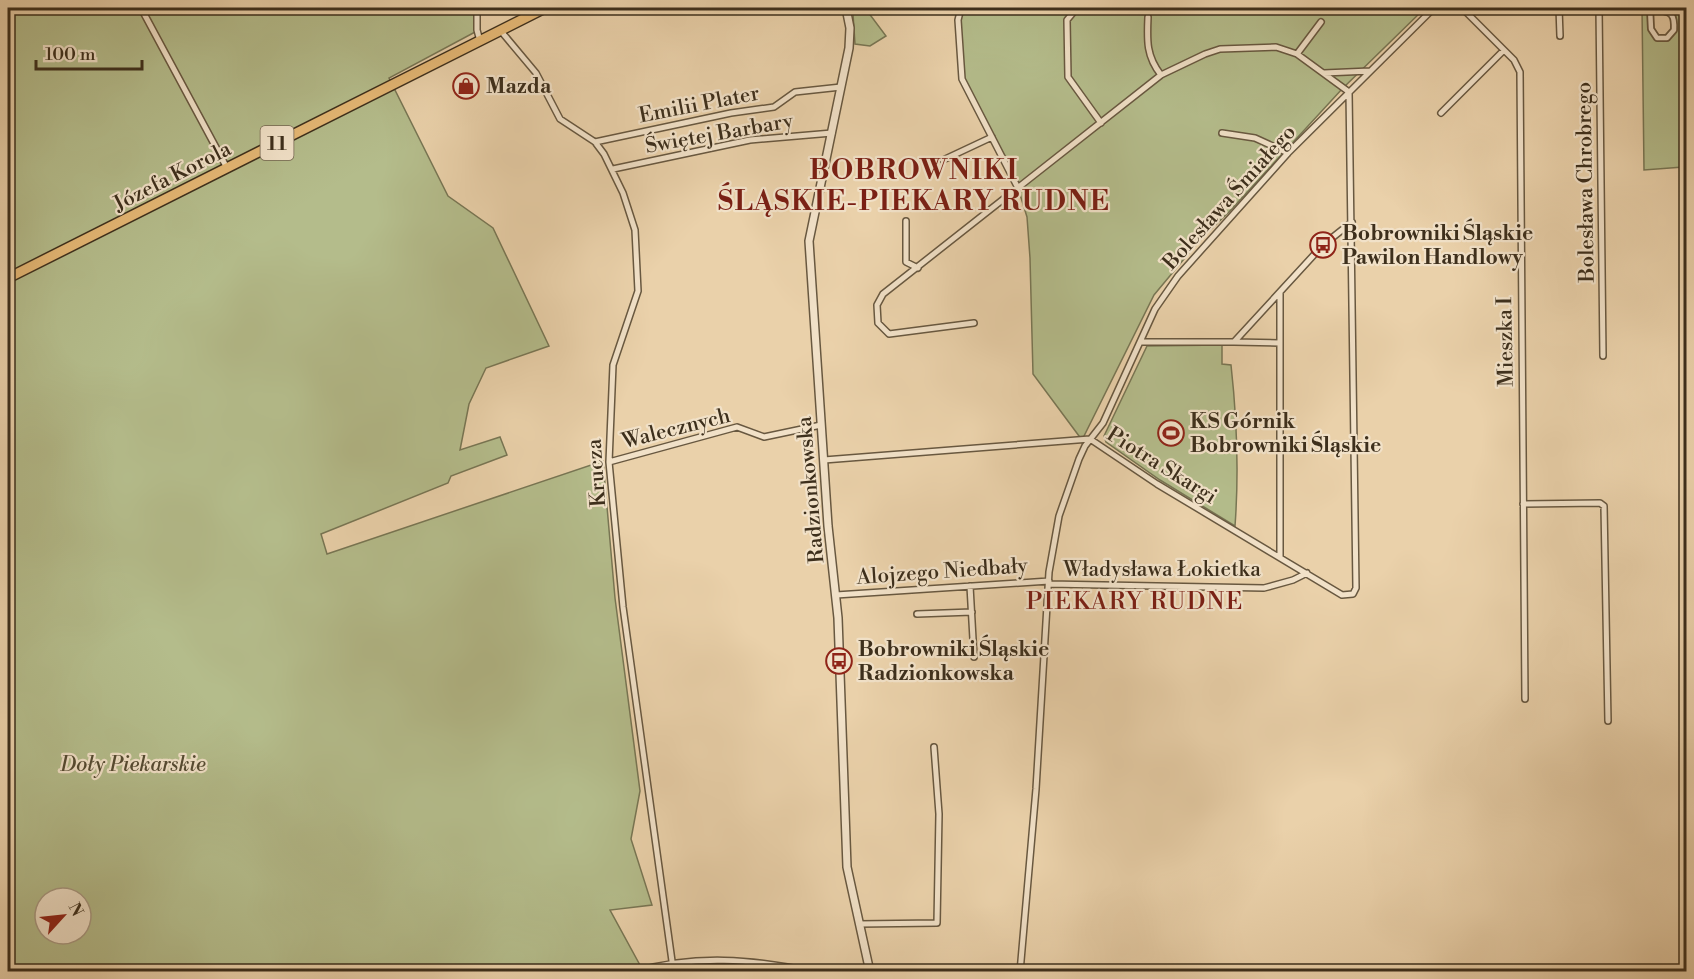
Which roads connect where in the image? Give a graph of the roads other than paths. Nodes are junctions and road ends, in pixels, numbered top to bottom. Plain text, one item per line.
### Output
1 (141, 8) edge
2 (477, 8) edge
3 (545, 8) edge
4 (846, 8) edge
5 (961, 8) edge
6 (1077, 8) edge
7 (1434, 8) edge
8 (1462, 8) edge
9 (1559, 8) edge
10 (1599, 8) edge
11 (1652, 8) edge
12 (1148, 16) dead end
13 (1321, 22) dead end
14 (500, 30) junction
15 (1560, 36) dead end
16 (480, 41) junction
17 (1504, 50) junction
18 (1297, 54) junction
19 (1370, 72) junction
20 (1324, 73) junction
21 (1161, 75) junction
22 (841, 87) junction
23 (1349, 92) junction
24 (1441, 113) dead end
25 (1101, 123) junction
26 (832, 133) junction
27 (1222, 134) dead end
28 (992, 137) junction
29 (595, 142) junction
30 (1288, 153) junction
31 (943, 160) dead end
32 (228, 168) junction
33 (613, 169) junction
34 (1018, 188) junction
35 (906, 221) dead end
36 (1352, 222) junction
37 (918, 268) junction
38 (8, 278) edge
39 (1280, 292) junction
40 (974, 323) dead end
41 (1141, 342) junction
42 (1234, 342) junction
43 (1279, 343) junction
44 (1604, 356) dead end
45 (821, 425) junction
46 (1090, 439) junction
47 (824, 460) junction
48 (609, 462) junction
49 (1523, 504) junction
50 (1280, 556) junction
51 (1306, 573) junction
52 (1049, 583) junction
53 (970, 586) junction
54 (836, 595) junction
55 (972, 612) junction
56 (917, 614) dead end
57 (974, 657) dead end
58 (1525, 699) dead end
59 (1608, 721) dead end
60 (934, 747) dead end
61 (859, 924) junction
62 (672, 962) junction
63 (651, 969) edge
64 (634, 972) edge
65 (814, 972) edge
66 (870, 972) edge
67 (1020, 972) edge

1 - 32 street
2 - 16 street
3 - 14 highway, Józefa Korola / 11
4 - 22 street, Radzionkowska
5 - 28 street
6 - 25 street
7 - 19 street, Bolesława Śmiałego
8 - 17 street, Mieszka I
9 - 15 street
10 - 44 street, Bolesława Chrobrego
11 - 11 street
12 - 21 street
13 - 18 street
14 - 16 highway, Józefa Korola / 11
14 - 29 street, Krucza
16 - 32 highway, Józefa Korola / 11
17 - 24 street
17 - 49 street, Mieszka I
18 - 20 street
18 - 21 street
19 - 20 street
19 - 23 street, Bolesława Śmiałego
20 - 23 street
21 - 25 street
22 - 26 street, Radzionkowska
22 - 29 street, Emilii Plater
23 - 30 street, Bolesława Śmiałego
23 - 36 street
25 - 34 street
26 - 33 street, Świętej Barbary
26 - 45 street, Radzionkowska
27 - 30 street
28 - 31 street
28 - 34 street
29 - 33 street, Krucza
30 - 41 street, Bolesława Śmiałego
32 - 38 highway, Józefa Korola / 11
33 - 48 street, Krucza
34 - 37 street
35 - 37 street
36 - 39 street
36 - 51 street, Piotra Skargi
37 - 40 street
39 - 42 street
39 - 43 street
41 - 42 street
41 - 46 street, Bolesława Śmiałego
42 - 43 street
43 - 50 street
45 - 47 street, Radzionkowska
45 - 48 street, Walecznych
46 - 47 street, Piotra Skargi
46 - 50 street, Piotra Skargi
46 - 52 street, Bolesława Śmiałego
47 - 54 street, Radzionkowska
48 - 62 street, Krucza
49 - 58 street, Mieszka I
49 - 59 street
50 - 51 street, Piotra Skargi
51 - 52 street, Władysława Łokietka
52 - 53 street, Alojzego Niedbały
52 - 67 street, Bolesława Śmiałego
53 - 54 street, Alojzego Niedbały
53 - 55 street
54 - 61 street, Radzionkowska
55 - 56 street
55 - 57 street
60 - 61 street
61 - 66 street, Radzionkowska
62 - 63 street
62 - 65 street
63 - 64 street

